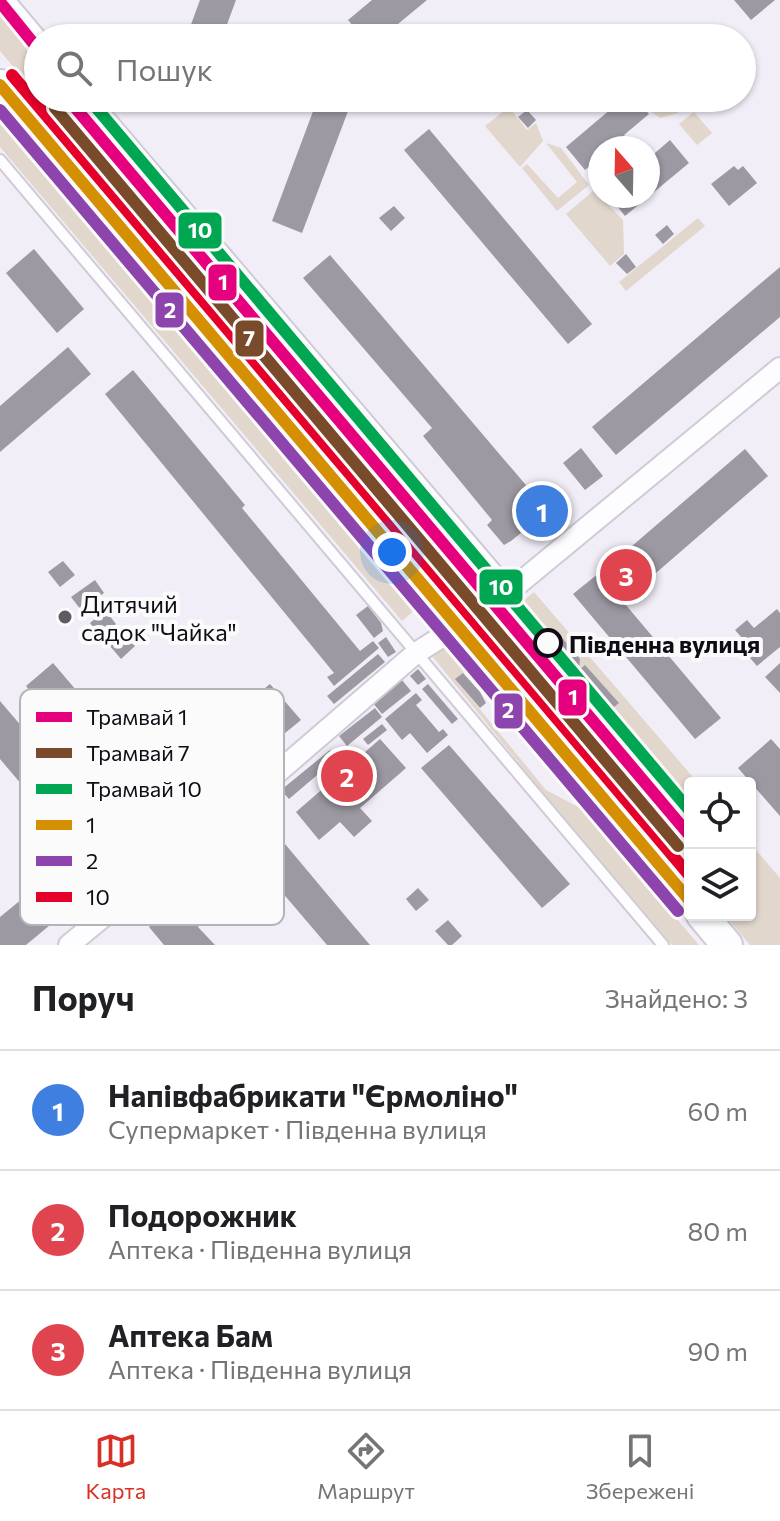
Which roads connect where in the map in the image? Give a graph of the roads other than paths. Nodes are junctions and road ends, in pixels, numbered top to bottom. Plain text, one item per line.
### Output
1 (10, 0) edge
2 (30, 24) edge
3 (0, 85) edge
4 (105, 112) edge
5 (0, 160) edge
6 (780, 368) edge
7 (512, 589) junction
8 (457, 626) junction
9 (416, 653) junction
10 (284, 767) edge
11 (684, 894) edge
12 (707, 921) edge
13 (93, 925) edge
14 (69, 945) edge
15 (663, 945) edge
16 (727, 945) edge

1 - 2 lane
3 - 8 main road
4 - 7 lane
5 - 9 lane
6 - 7 street
7 - 8 street
8 - 9 street
8 - 11 main road
9 - 10 street
9 - 15 lane
12 - 16 main road
13 - 14 street

